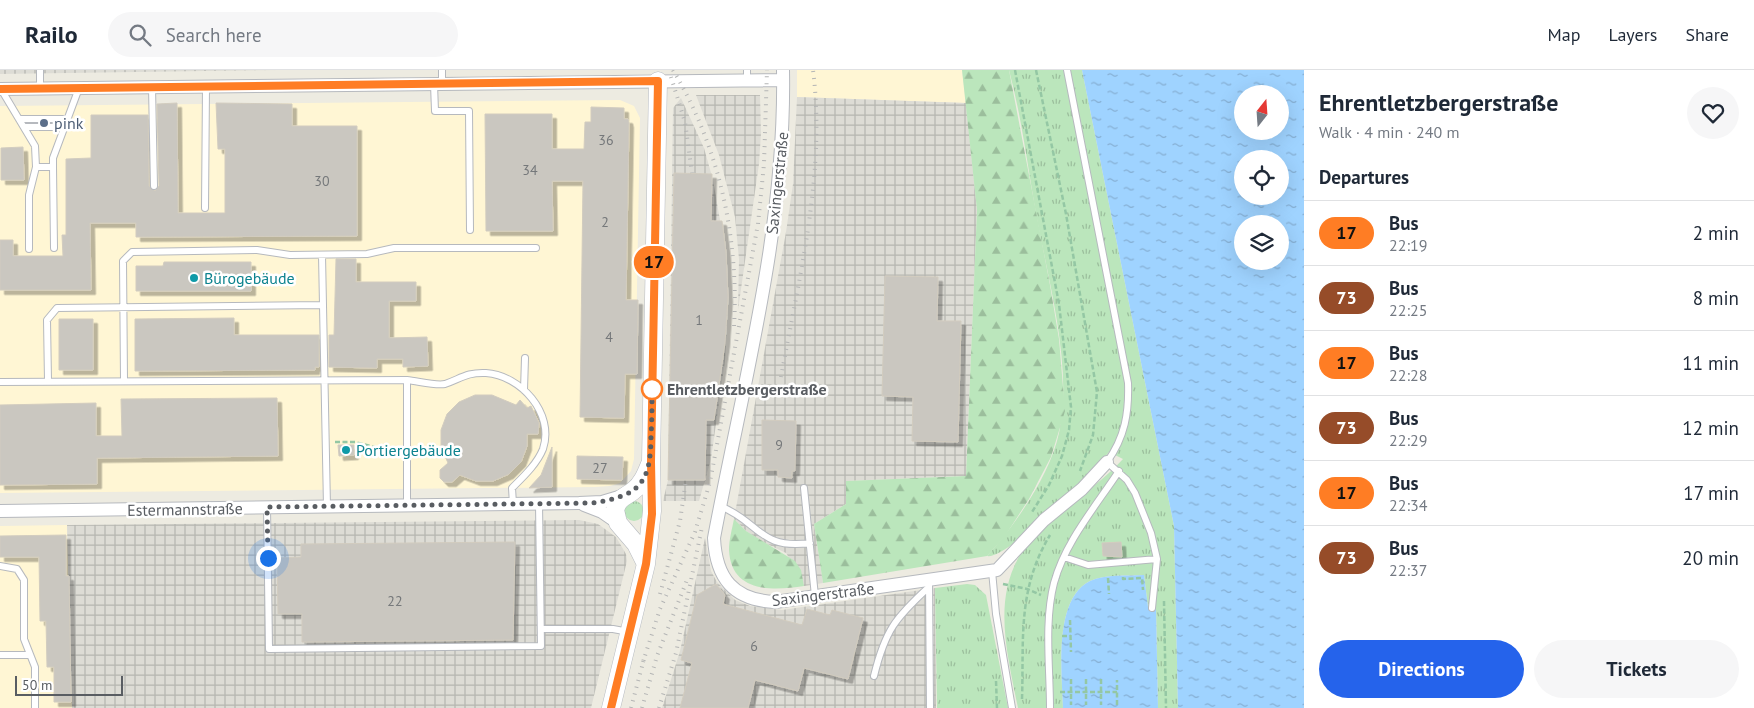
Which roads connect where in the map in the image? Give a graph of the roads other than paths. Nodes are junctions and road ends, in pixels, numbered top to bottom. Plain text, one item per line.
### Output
1 (40, 70) edge
2 (442, 70) edge
3 (1067, 70) edge
4 (747, 75) edge
5 (783, 75) edge
6 (658, 81) junction
7 (438, 84) junction
8 (206, 86) junction
9 (152, 87) junction
10 (40, 88) junction
11 (79, 88) junction
12 (0, 89) edge
13 (68, 119) junction
14 (19, 120) junction
15 (24, 127) junction
16 (65, 127) junction
17 (36, 167) junction
18 (53, 167) junction
19 (154, 186) dead end
20 (205, 208) dead end
21 (470, 230) dead end
22 (54, 248) dead end
23 (536, 248) dead end
24 (29, 249) dead end
25 (322, 255) junction
26 (323, 305) junction
27 (123, 308) junction
28 (525, 358) dead end
29 (324, 380) junction
30 (407, 380) junction
31 (124, 381) junction
32 (0, 382) edge
33 (48, 382) junction
34 (524, 390) junction
35 (651, 462) junction
36 (1107, 462) junction
37 (1119, 471) junction
38 (804, 488) dead end
39 (625, 495) junction
40 (580, 503) junction
41 (512, 504) junction
42 (539, 504) junction
43 (407, 505) junction
44 (720, 506) junction
45 (267, 507) junction
46 (327, 507) junction
47 (0, 511) edge
48 (652, 512) junction
49 (620, 525) junction
50 (810, 543) junction
51 (1064, 557) junction
52 (1157, 559) junction
53 (646, 564) junction
54 (0, 566) edge
55 (992, 578) junction
56 (929, 583) junction
57 (815, 596) junction
58 (1152, 608) dead end
59 (541, 629) junction
60 (630, 632) junction
61 (0, 655) edge
62 (30, 655) junction
63 (874, 676) dead end
64 (35, 708) edge
65 (611, 708) edge
66 (930, 708) edge
67 (1012, 708) edge
68 (1050, 708) edge

1 - 10 lane
2 - 7 lane
3 - 36 lane
4 - 5 street
4 - 6 street
5 - 44 street, Saxingerstraße
6 - 7 street
6 - 35 street
7 - 8 street
7 - 21 lane
8 - 9 street
8 - 20 lane
9 - 11 street
9 - 19 lane
10 - 11 street
10 - 12 street
11 - 13 lane
12 - 14 lane
13 - 14 lane
13 - 16 lane
14 - 15 lane
15 - 16 lane
15 - 17 lane
16 - 18 lane
17 - 18 lane
17 - 24 lane
18 - 22 lane
23 - 25 lane
25 - 26 lane
25 - 27 lane
26 - 27 lane
26 - 29 lane
27 - 31 lane
27 - 33 lane
28 - 34 lane
29 - 30 lane
29 - 31 lane
29 - 46 lane
30 - 34 lane
30 - 43 lane
31 - 33 lane
32 - 33 lane
34 - 41 lane
35 - 39 street
35 - 48 street
36 - 37 lane
36 - 55 street, Saxingerstraße
37 - 51 lane
37 - 52 lane
38 - 50 lane
39 - 40 street, Estermannstraße
39 - 48 street
39 - 49 street
40 - 42 street, Estermannstraße
40 - 49 street, Estermannstraße
41 - 42 street, Estermannstraße
41 - 43 street, Estermannstraße
42 - 59 lane
43 - 46 street, Estermannstraße
44 - 50 lane
44 - 57 street, Saxingerstraße
45 - 46 street, Estermannstraße
45 - 47 street, Estermannstraße
45 - 59 lane
48 - 49 street
48 - 53 street
49 - 53 street
50 - 57 lane
51 - 52 lane
51 - 68 lane
52 - 58 lane
53 - 60 street
54 - 62 lane
55 - 56 street, Saxingerstraße
55 - 67 lane
56 - 57 street, Saxingerstraße
56 - 63 lane
56 - 66 lane
59 - 60 lane
60 - 65 street
61 - 62 lane
62 - 64 lane

